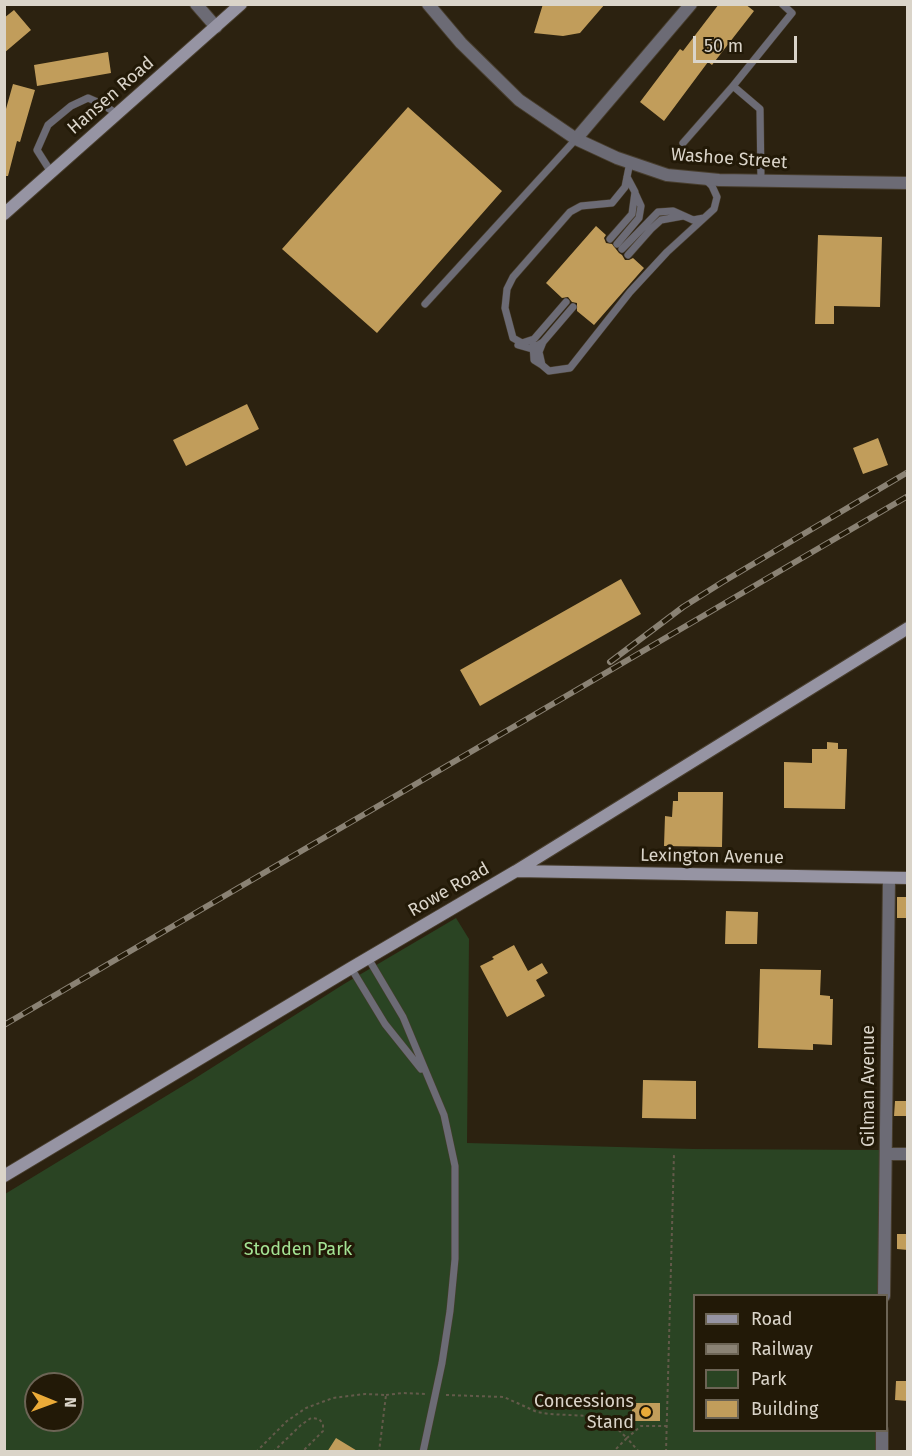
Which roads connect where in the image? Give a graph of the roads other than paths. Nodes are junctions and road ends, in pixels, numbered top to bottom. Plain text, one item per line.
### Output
1 (196, 4) edge
2 (241, 4) edge
3 (428, 4) edge
4 (691, 4) edge
5 (782, 4) edge
6 (216, 27) junction
7 (733, 86) junction
8 (117, 114) junction
9 (576, 139) junction
10 (683, 143) dead end
11 (630, 162) junction
12 (51, 172) junction
13 (627, 177) junction
14 (704, 179) junction
15 (761, 181) junction
16 (908, 183) edge
17 (4, 214) edge
18 (705, 218) junction
19 (566, 302) dead end
20 (425, 304) dead end
21 (573, 307) dead end
22 (513, 338) junction
23 (534, 339) junction
24 (543, 342) junction
25 (532, 348) junction
26 (542, 365) junction
27 (908, 628) edge
28 (516, 872) junction
29 (889, 878) junction
30 (908, 878) edge
31 (368, 958) junction
32 (351, 968) junction
33 (425, 1073) junction
34 (886, 1154) junction
35 (908, 1154) edge
36 (4, 1176) edge
37 (884, 1294) edge
38 (882, 1432) edge
39 (423, 1452) edge
40 (882, 1452) edge

1 - 6 street
2 - 6 main road, Hansen Road
3 - 9 street, Washoe Street
4 - 9 street
5 - 7 lane
6 - 8 main road, Hansen Road
7 - 10 lane
7 - 15 lane
8 - 12 main road, Hansen Road
8 - 12 lane
9 - 11 street, Washoe Street
9 - 20 lane
11 - 13 lane
11 - 14 street, Washoe Street
12 - 17 main road, Hansen Road
13 - 18 lane
13 - 22 lane
14 - 15 street, Washoe Street
14 - 18 lane
15 - 16 street, Washoe Street
18 - 26 lane
19 - 23 lane
21 - 24 lane
22 - 23 lane
22 - 25 lane
23 - 25 lane
24 - 25 lane
24 - 26 lane
25 - 26 lane
27 - 28 main road, Rowe Road
28 - 29 main road, Lexington Avenue
28 - 31 main road, Rowe Road
29 - 30 main road, Lexington Avenue
29 - 34 street, Gilman Avenue
31 - 32 main road, Rowe Road
31 - 33 lane
32 - 33 lane
32 - 36 main road, Rowe Road
33 - 39 lane
34 - 35 street
34 - 37 street, Gilman Avenue
38 - 40 street

